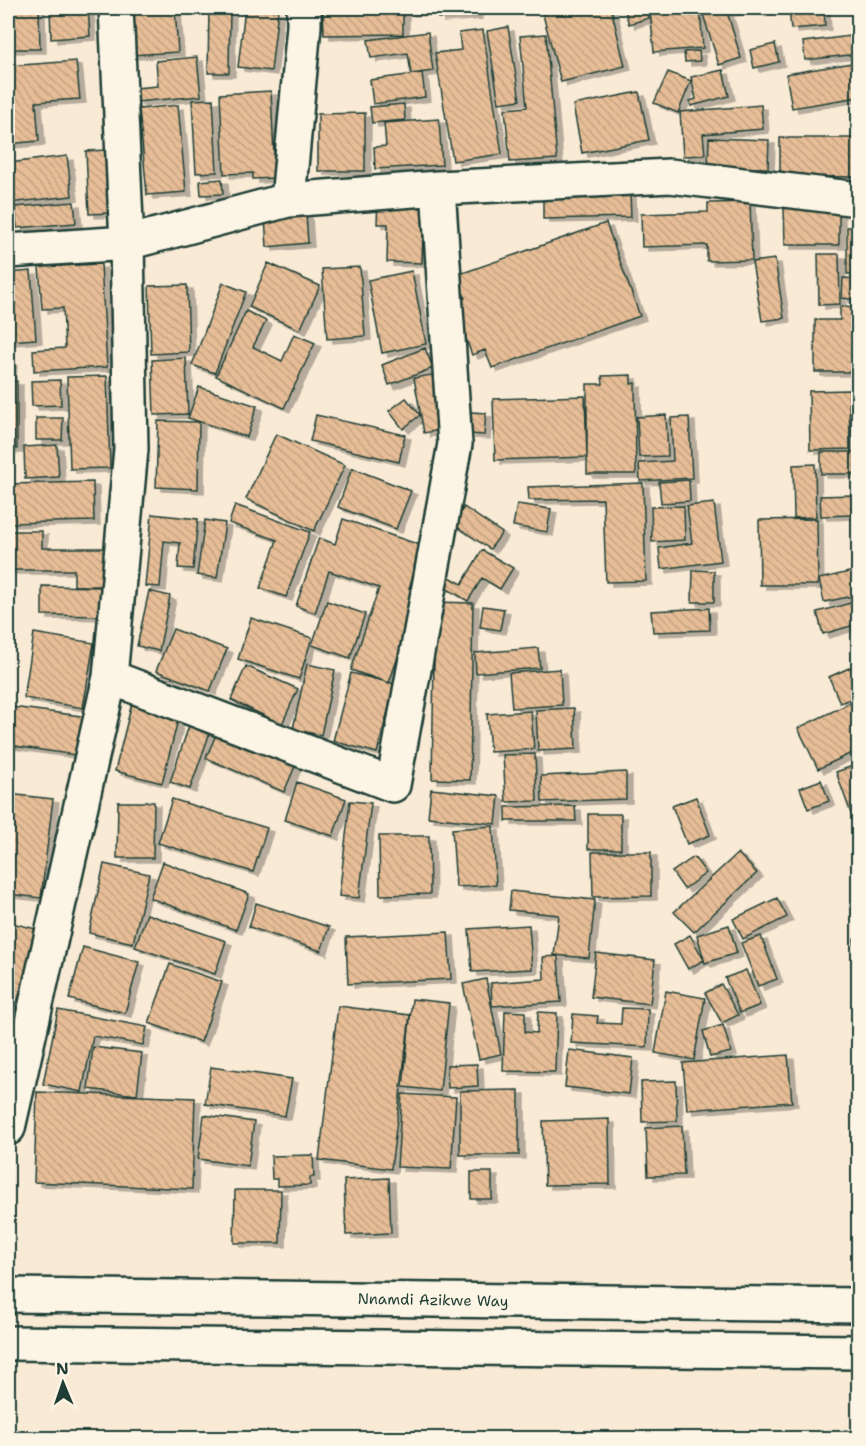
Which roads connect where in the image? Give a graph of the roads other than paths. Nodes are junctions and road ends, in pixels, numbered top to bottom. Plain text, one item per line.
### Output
1 (116, 8) edge
2 (304, 8) edge
3 (438, 188) junction
4 (288, 200) junction
5 (858, 200) edge
6 (127, 243) junction
7 (8, 251) edge
8 (110, 677) junction
9 (8, 1128) edge
10 (8, 1295) edge
11 (858, 1305) edge
12 (8, 1343) edge
13 (858, 1353) edge

1 - 6 main road
2 - 4 main road
3 - 4 main road
3 - 5 main road
3 - 8 main road
4 - 6 main road
6 - 7 main road
6 - 8 main road
8 - 9 main road
10 - 11 main road, Nnamdi Azikwe Way
12 - 13 main road

